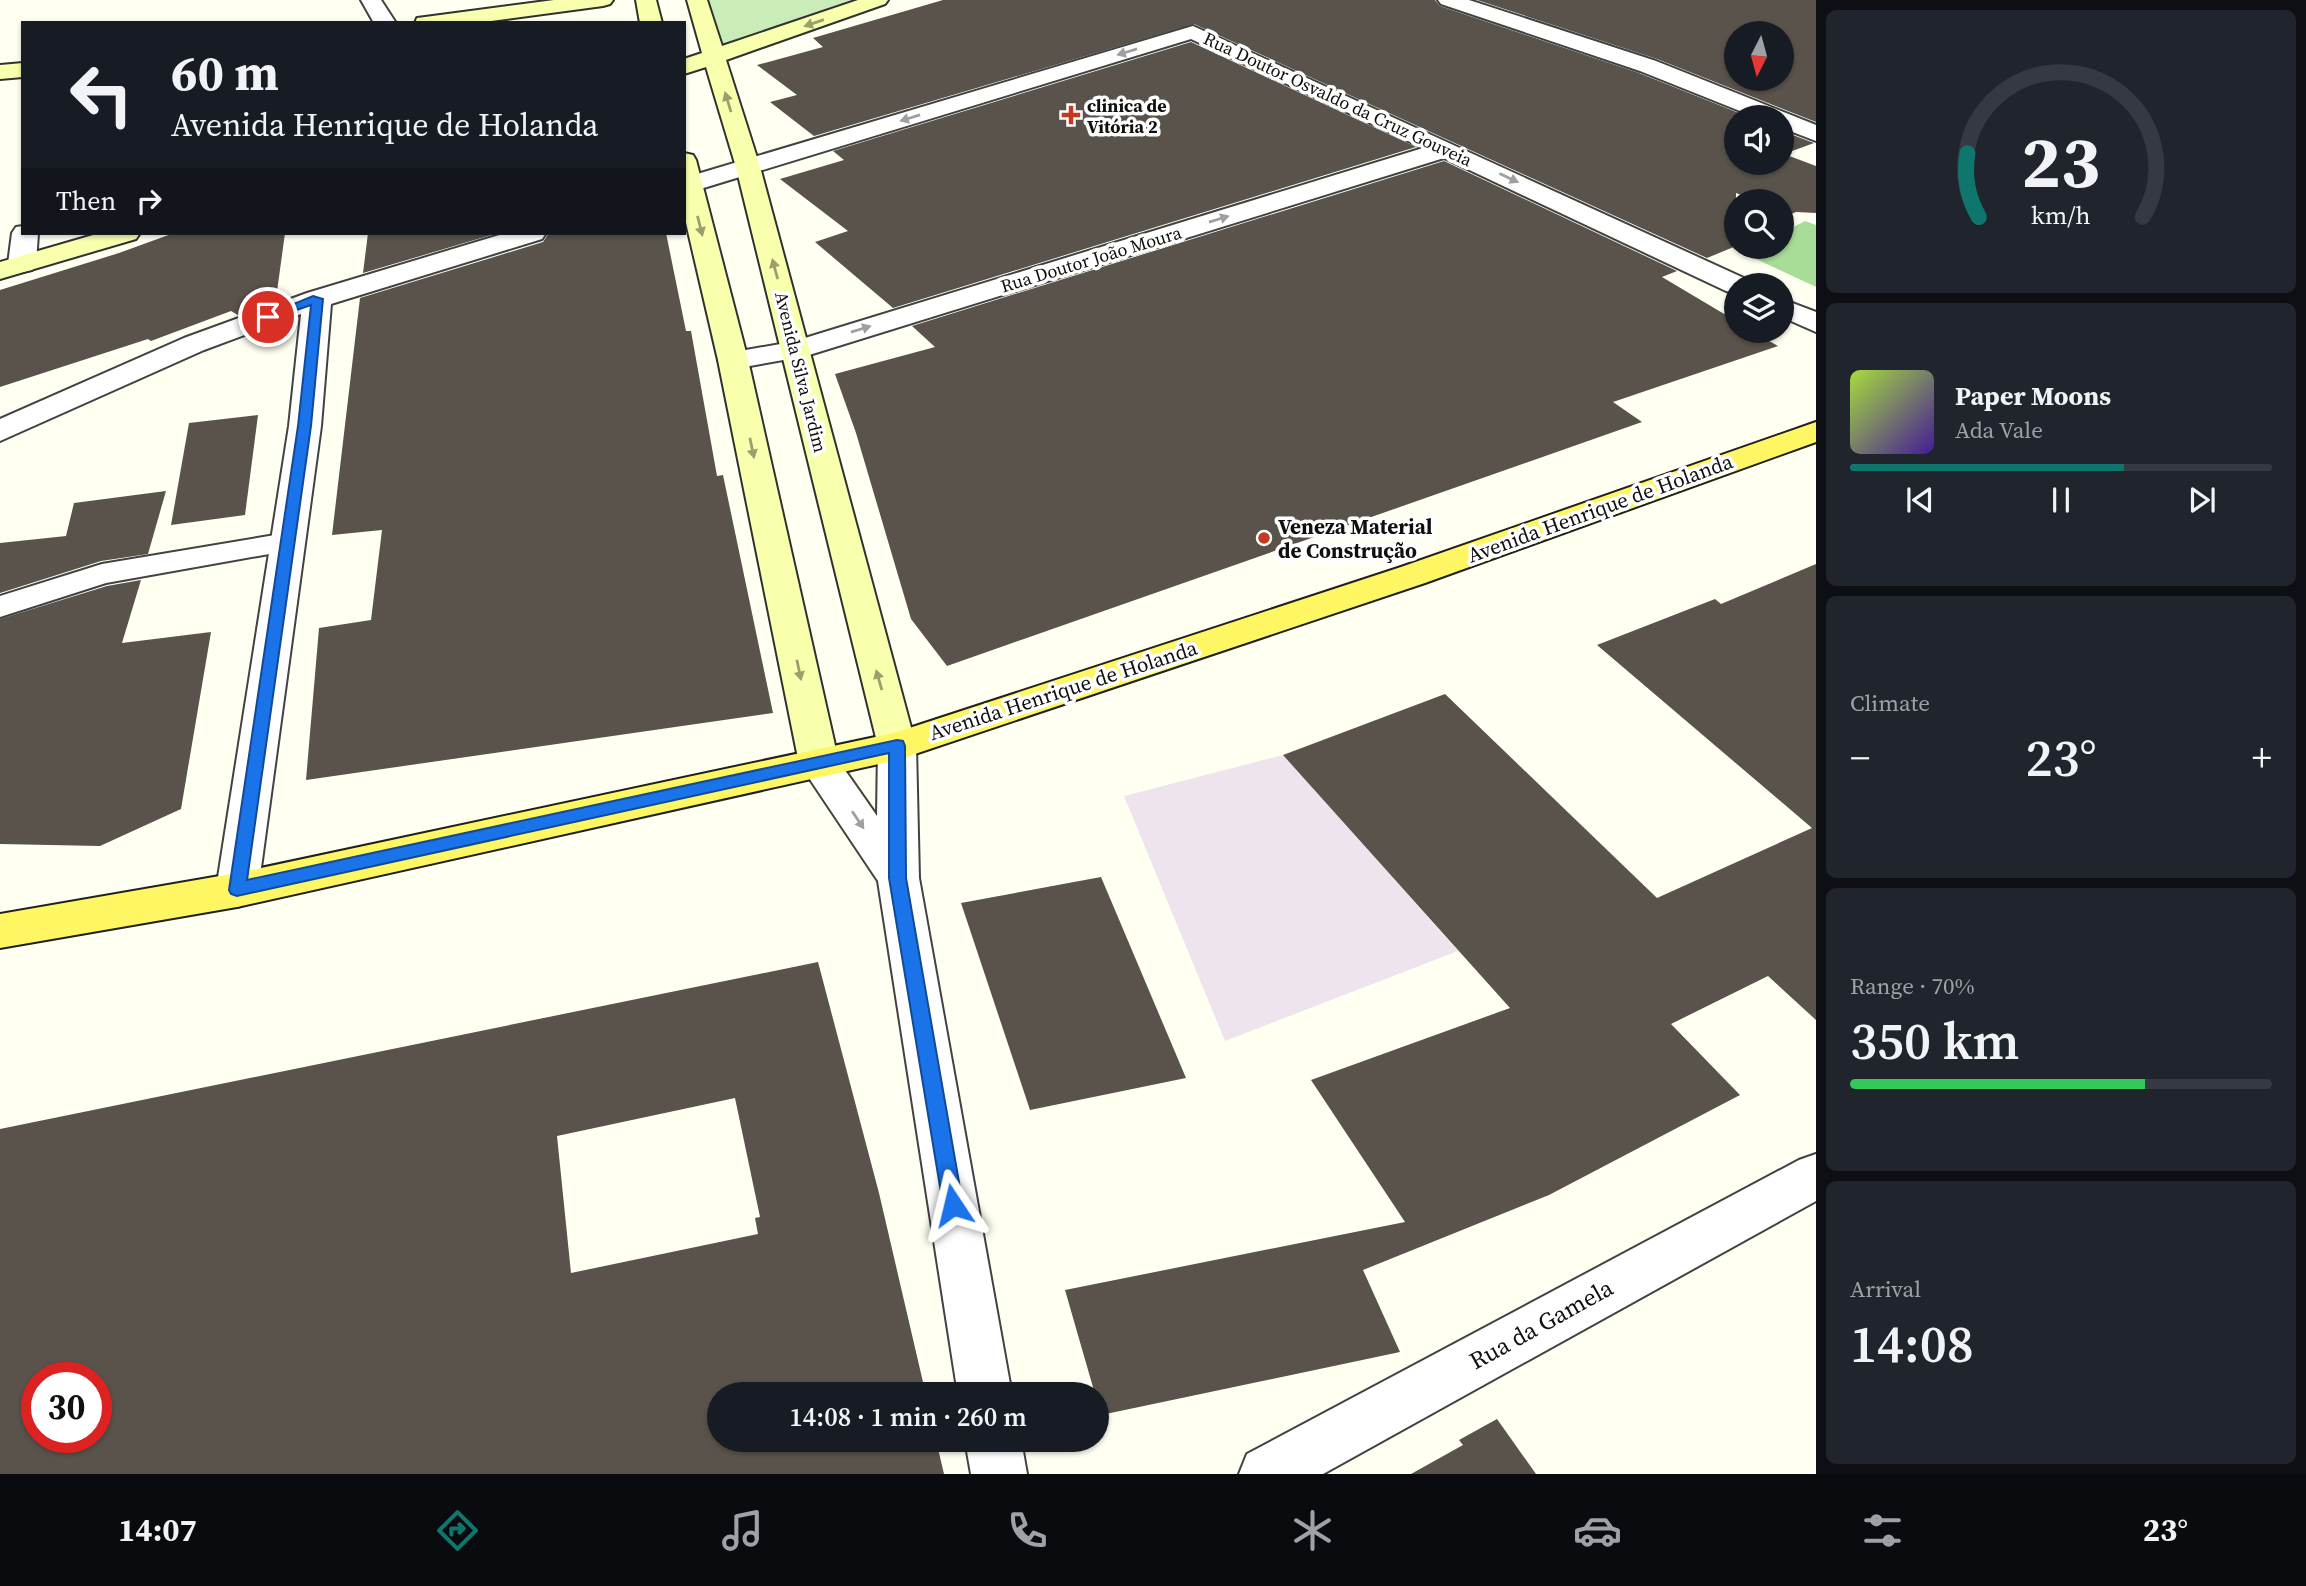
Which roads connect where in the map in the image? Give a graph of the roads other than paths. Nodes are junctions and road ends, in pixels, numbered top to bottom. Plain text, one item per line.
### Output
1 (371, 0) edge
2 (603, 0) edge
3 (646, 0) edge
4 (696, 0) edge
5 (878, 0) edge
6 (1448, 0) edge
7 (384, 21) edge
8 (440, 21) edge
9 (651, 21) edge
10 (714, 58) junction
11 (686, 66) edge
12 (21, 70) edge
13 (0, 72) edge
14 (1745, 105) edge
15 (1794, 125) edge
16 (1816, 134) edge
17 (1447, 149) junction
18 (748, 167) junction
19 (686, 177) edge
20 (24, 235) edge
21 (120, 235) edge
22 (526, 235) edge
23 (11, 267) edge
24 (1724, 279) edge
25 (317, 299) junction
26 (1794, 313) edge
27 (1816, 323) edge
28 (796, 349) junction
29 (733, 360) junction
30 (1816, 431) edge
31 (0, 432) edge
32 (287, 542) junction
33 (0, 607) edge
34 (897, 746) junction
35 (819, 764) junction
36 (898, 878) junction
37 (237, 890) junction
38 (0, 931) edge
39 (1816, 1176) edge
40 (983, 1382) edge
41 (995, 1452) edge
42 (999, 1474) edge
43 (1267, 1474) edge

1 - 7 street
2 - 8 main road
3 - 9 main road
4 - 10 main road, Avenida Silva Jardim
5 -> 10 main road
6 - 14 street
10 - 11 main road
18 -> 10 main road, Avenida Silva Jardim
12 - 13 main road
15 - 16 street
17 -> 18 street, Rua Doutor Osvaldo da Cruz Gouveia
17 -> 24 street, Rua Doutor Osvaldo da Cruz Gouveia
28 -> 17 street, Rua Doutor João Moura
18 - 19 street, Rua Doutor Osvaldo da Cruz Gouveia
28 -> 18 main road, Avenida Silva Jardim
19 -> 29 main road
20 - 23 street
21 - 23 main road
22 - 25 street
25 - 31 street
25 - 32 street
26 - 27 street
28 - 29 street, Rua Doutor João Moura
34 -> 28 main road, Avenida Silva Jardim
29 -> 35 main road
30 - 34 main road, Avenida Henrique de Holanda
32 - 33 lane
32 - 37 street
34 - 35 main road, Avenida Henrique de Holanda
34 - 36 street
35 -> 36 street
35 - 37 main road, Avenida Henrique de Holanda
36 - 40 street
37 - 38 main road, Avenida Henrique de Holanda
39 - 43 street, Rua da Gamela
41 - 42 street

